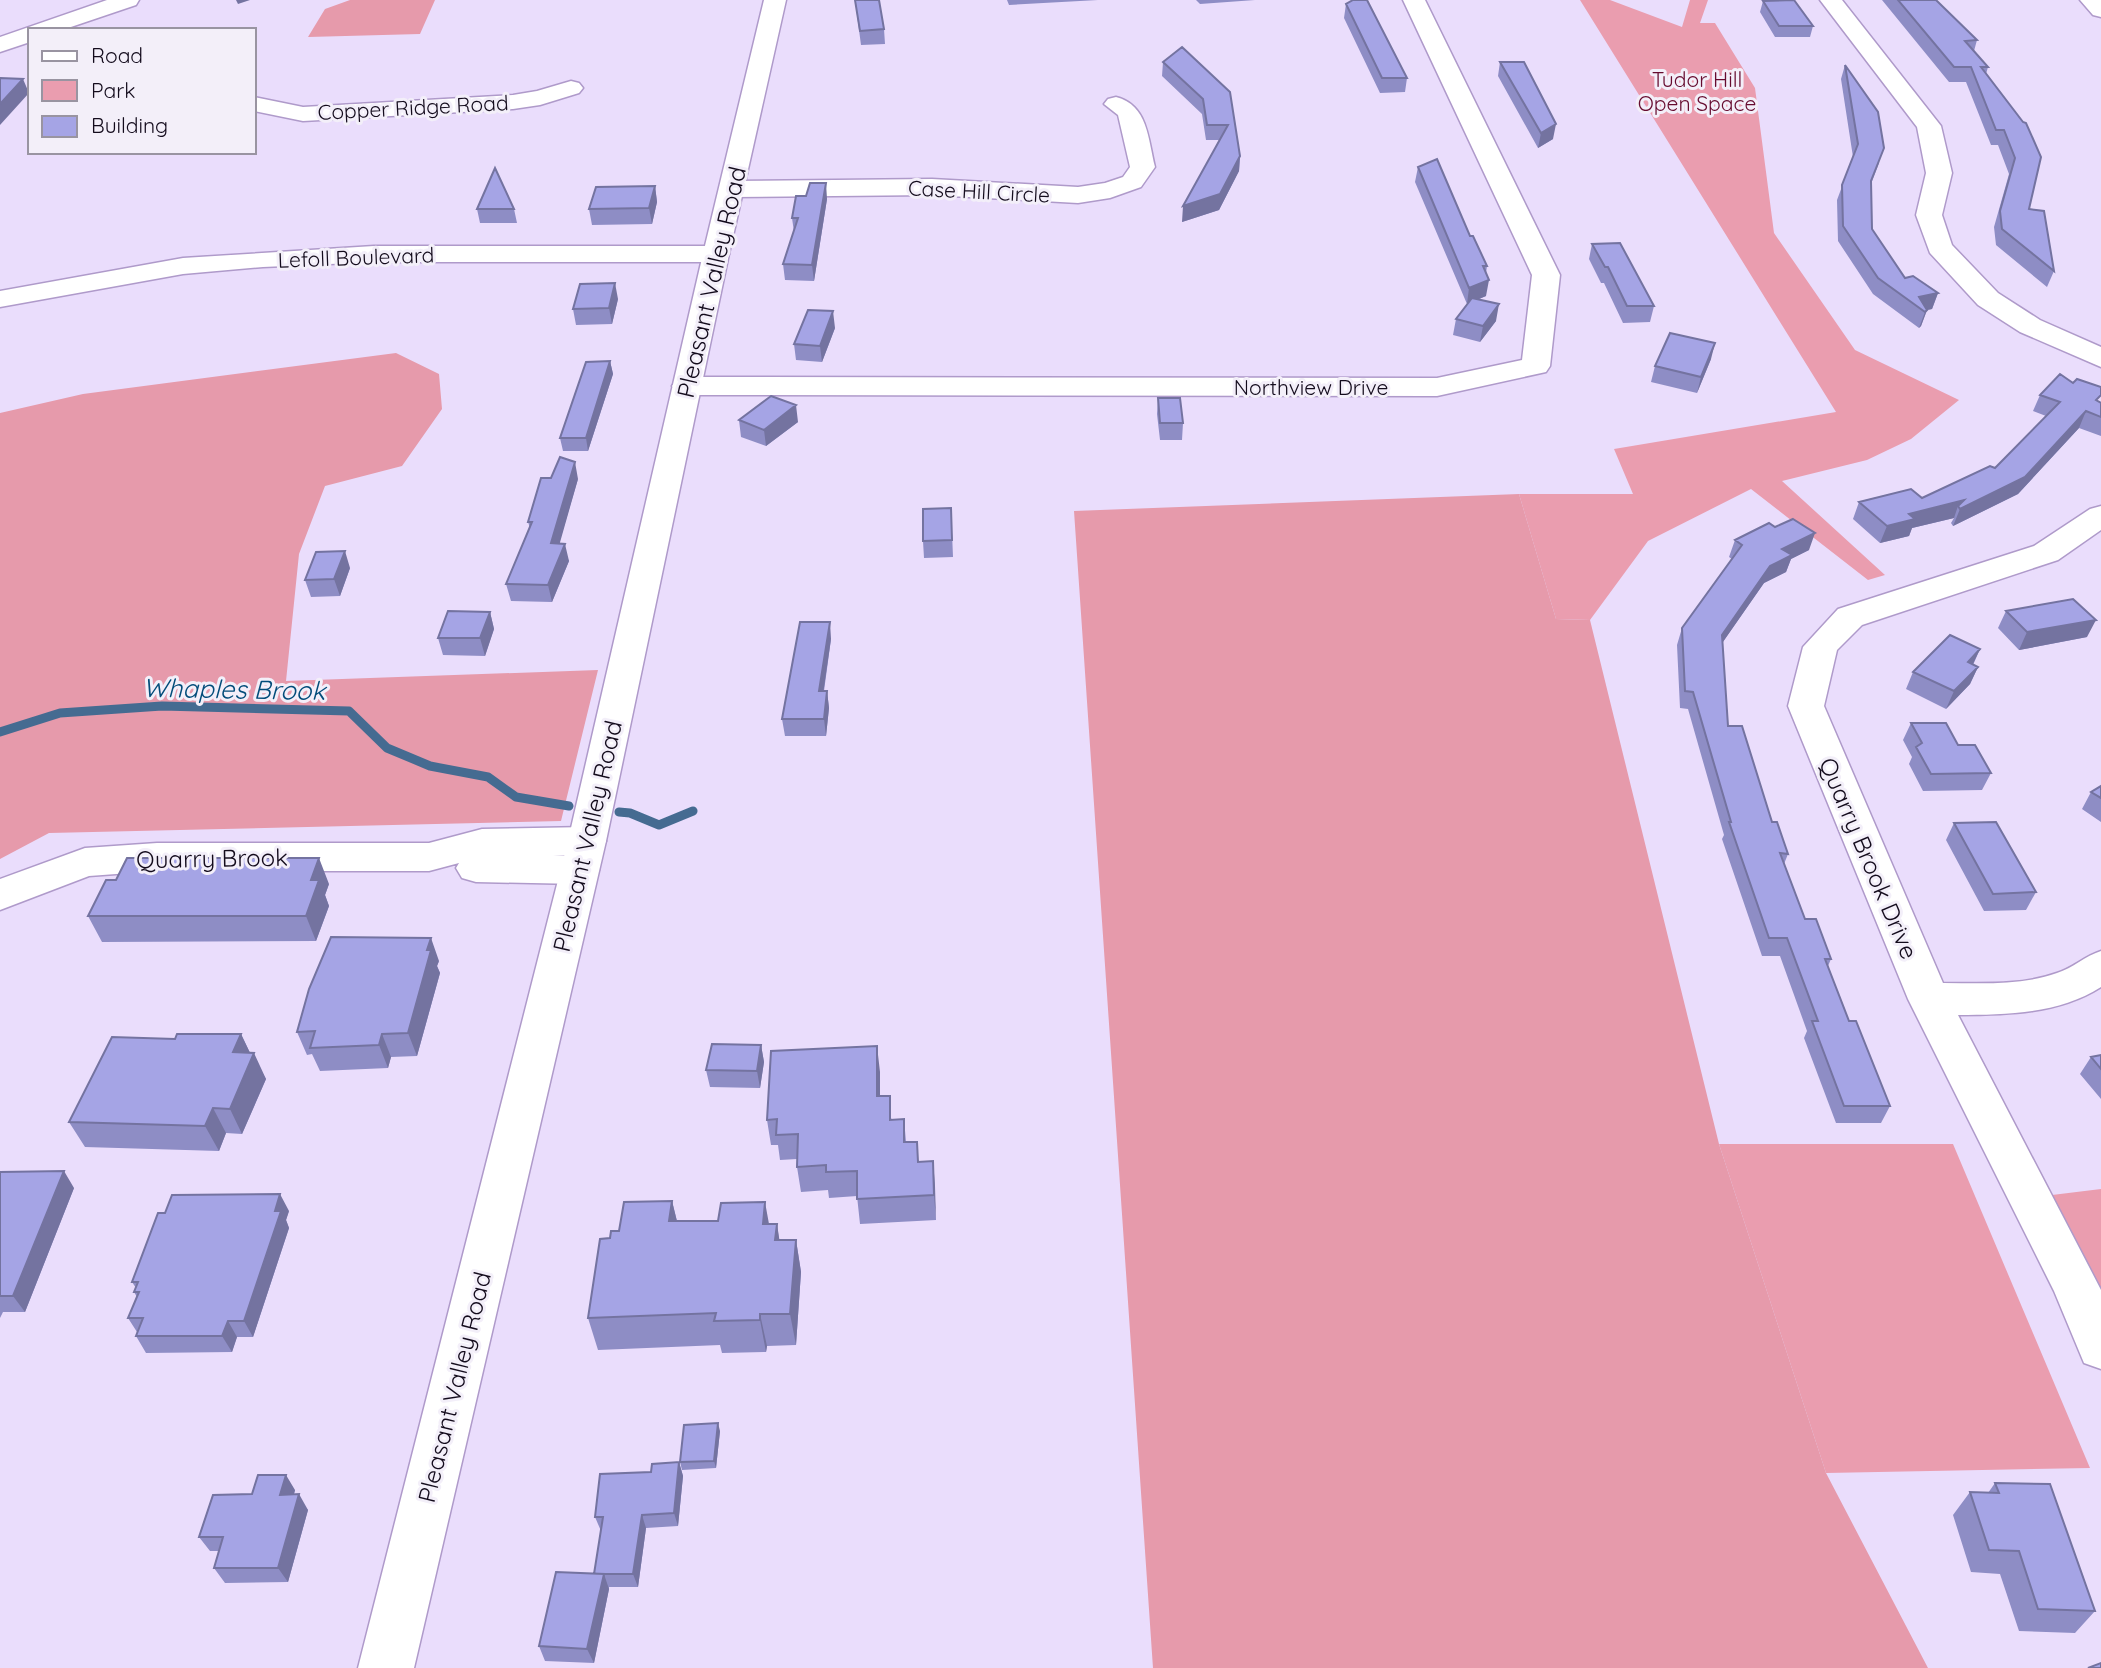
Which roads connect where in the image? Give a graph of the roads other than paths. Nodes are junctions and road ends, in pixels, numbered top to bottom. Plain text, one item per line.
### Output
1 (52, 0) edge
2 (128, 0) edge
3 (775, 0) edge
4 (1415, 0) edge
5 (1830, 0) edge
6 (2091, 0) edge
7 (2101, 10) edge
8 (81, 15) junction
9 (45, 28) edge
10 (102, 28) edge
11 (28, 35) edge
12 (0, 45) edge
13 (571, 88) dead end
14 (256, 104) edge
15 (1116, 104) dead end
16 (733, 189) junction
17 (716, 254) junction
18 (0, 299) edge
19 (2101, 358) edge
20 (688, 386) junction
21 (2101, 516) edge
22 (583, 855) junction
23 (0, 895) edge
24 (2101, 967) edge
25 (1928, 999) junction
26 (2101, 1347) edge
27 (386, 1668) edge

1 - 8 street
2 - 8 street
3 - 16 street, Pleasant Valley Road
4 - 20 street, Northview Drive
5 - 19 street
6 - 7 street
8 - 9 street
8 - 10 street
11 - 12 street
13 - 14 street, Copper Ridge Road
15 - 16 street, Case Hill Circle
16 - 17 street, Pleasant Valley Road
17 - 18 street, Lefoll Boulevard
17 - 20 street, Pleasant Valley Road
20 - 22 street, Pleasant Valley Road
21 - 25 street, Quarry Brook Drive
22 - 23 street, Quarry Brook
22 - 27 street, Pleasant Valley Road
24 - 25 street
25 - 26 street, Quarry Brook Drive

